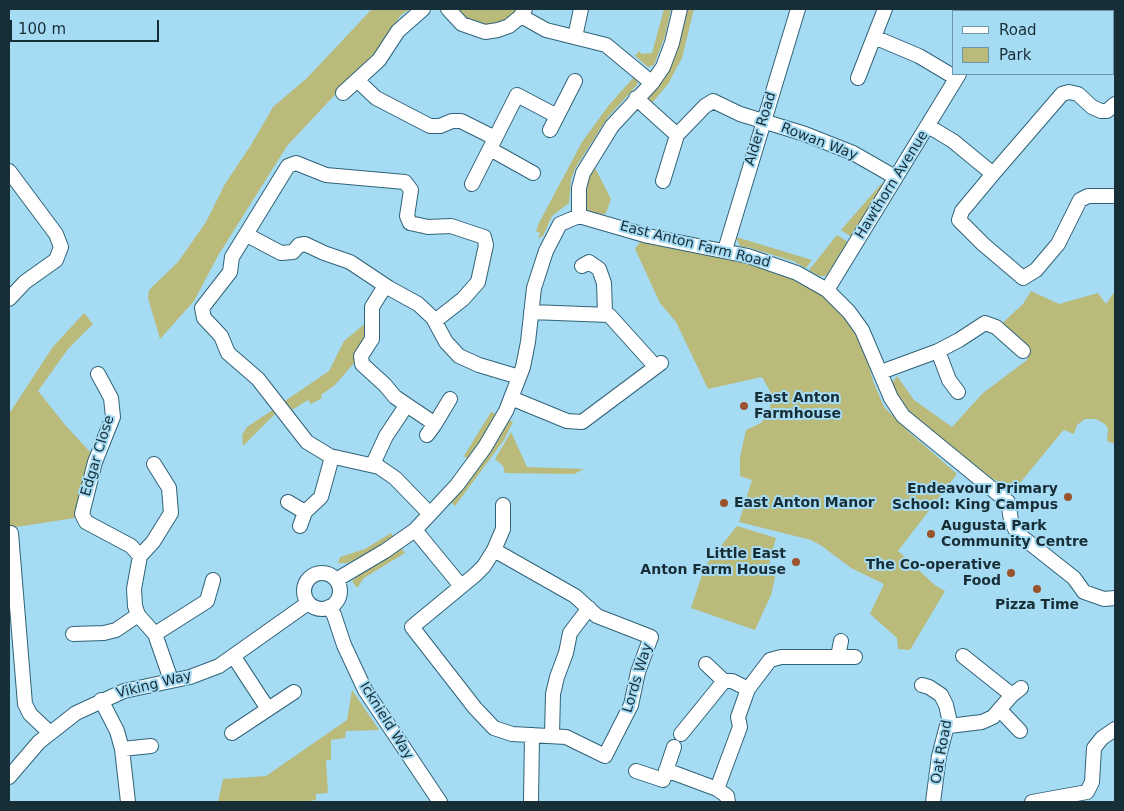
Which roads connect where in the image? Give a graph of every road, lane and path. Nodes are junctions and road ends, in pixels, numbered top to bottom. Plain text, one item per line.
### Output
1 (422, 9) edge
2 (448, 9) edge
3 (581, 9) edge
4 (680, 9) edge
5 (798, 9) edge
6 (885, 9) edge
7 (1016, 9) edge
8 (1041, 9) edge
9 (523, 12) edge
10 (575, 37) junction
11 (874, 37) junction
12 (952, 73) edge
13 (957, 76) edge
14 (858, 78) dead end
15 (358, 81) junction
16 (575, 81) dead end
17 (652, 83) junction
18 (343, 93) dead end
19 (636, 98) junction
20 (1115, 104) edge
21 (557, 116) junction
22 (764, 121) junction
23 (928, 126) junction
24 (550, 130) dead end
25 (677, 135) junction
26 (492, 144) junction
27 (9, 171) edge
28 (533, 173) dead end
29 (993, 174) junction
30 (895, 177) junction
31 (663, 181) dead end
32 (472, 184) dead end
33 (1115, 196) edge
34 (579, 216) junction
35 (247, 235) junction
36 (725, 250) junction
37 (582, 266) dead end
38 (385, 286) junction
39 (827, 290) junction
40 (9, 297) edge
41 (531, 312) junction
42 (605, 313) junction
43 (435, 321) junction
44 (938, 351) junction
45 (1023, 351) dead end
46 (881, 372) junction
47 (98, 374) dead end
48 (519, 377) junction
49 (958, 392) dead end
50 (511, 398) junction
51 (450, 399) dead end
52 (406, 406) junction
53 (332, 456) junction
54 (154, 464) dead end
55 (373, 464) junction
56 (288, 502) dead end
57 (503, 504) dead end
58 (304, 512) junction
59 (430, 514) junction
60 (300, 526) dead end
61 (414, 530) junction
62 (12, 533) dead end
63 (494, 550) junction
64 (140, 556) junction
65 (11, 568) edge
66 (213, 580) dead end
67 (336, 580) junction
68 (461, 586) junction
69 (1115, 598) edge
70 (308, 603) junction
71 (329, 608) junction
72 (589, 608) junction
73 (138, 615) junction
74 (73, 634) dead end
75 (155, 634) junction
76 (842, 641) dead end
77 (962, 656) dead end
78 (234, 657) junction
79 (838, 657) junction
80 (855, 657) dead end
81 (706, 664) dead end
82 (171, 680) junction
83 (724, 681) junction
84 (922, 685) dead end
85 (748, 688) junction
86 (294, 692) dead end
87 (101, 700) junction
88 (268, 709) junction
89 (1000, 710) junction
90 (949, 726) junction
91 (1115, 728) edge
92 (1020, 731) dead end
93 (49, 732) junction
94 (232, 733) dead end
95 (681, 734) dead end
96 (532, 735) junction
97 (552, 735) junction
98 (151, 746) dead end
99 (674, 747) dead end
100 (122, 749) junction
101 (666, 770) junction
102 (636, 771) dead end
103 (9, 777) edge
104 (718, 789) junction
105 (1085, 798) edge
106 (432, 799) edge
107 (128, 802) edge
108 (531, 802) edge
109 (728, 802) edge
110 (933, 802) edge
111 (1032, 802) edge

1 - 15 street
2 - 9 street
3 - 10 street
4 - 17 street
5 - 22 street, Alder Road
6 - 11 street
7 - 8 street
9 - 10 street
10 - 17 street
11 - 12 street, Hawthorn Avenue
11 - 14 street
13 - 23 street, Hawthorn Avenue
15 - 18 street
15 - 26 street
16 - 21 street
17 - 19 street
19 - 25 street
19 - 34 street
20 - 29 street
21 - 24 street
21 - 26 street
22 - 25 street, Rowan Way
22 - 30 street, Rowan Way
22 - 36 street, Alder Road
23 - 29 street
23 - 30 street, Hawthorn Avenue
25 - 31 street
26 - 28 street
26 - 32 street
27 - 40 street
29 - 33 street
30 - 39 street, Hawthorn Avenue
34 - 36 street, East Anton Farm Road
34 - 41 street
35 - 38 street
35 - 43 street
35 - 53 street
36 - 39 street, East Anton Farm Road
37 - 42 street
38 - 43 street
38 - 52 street
39 - 46 street, East Anton Farm Road
41 - 42 street
41 - 48 street
42 - 50 street
43 - 48 street
44 - 45 street
44 - 46 street
44 - 49 street
46 - 69 street, East Anton Farm Road
47 - 64 street, Edgar Close
48 - 50 street
50 - 59 street
51 - 52 street
52 - 55 street
53 - 55 street
53 - 58 street
54 - 64 street
55 - 59 street
56 - 58 street
57 - 63 street, Lords Way
58 - 60 street
59 - 61 street
61 - 67 street
61 - 68 street
62 - 65 street
63 - 68 street, Lords Way
63 - 72 street, Lords Way
64 - 73 street
65 - 93 street
66 - 75 street
67 - 70 street
67 - 71 street
68 - 96 street, Lords Way
70 - 71 street
70 - 78 street, Viking Way
71 - 106 street, Icknield Way
72 - 97 street
72 - 97 street, Lords Way
73 - 74 street
73 - 75 street
75 - 82 street
76 - 79 street
77 - 89 street
78 - 82 street, Viking Way
78 - 88 street
79 - 80 street
79 - 85 street
81 - 83 street
82 - 87 street, Viking Way
83 - 85 street
83 - 95 street
84 - 90 street, Oat Road
85 - 104 street
86 - 88 street
87 - 93 street, Viking Way
87 - 100 street
88 - 94 street
89 - 90 street
89 - 92 street
90 - 110 street, Oat Road
91 - 105 street
93 - 103 street, Viking Way
96 - 97 street, Lords Way
96 - 108 street
98 - 100 street
99 - 101 street
100 - 107 street
101 - 102 street
101 - 104 street
104 - 109 street
105 - 111 street

